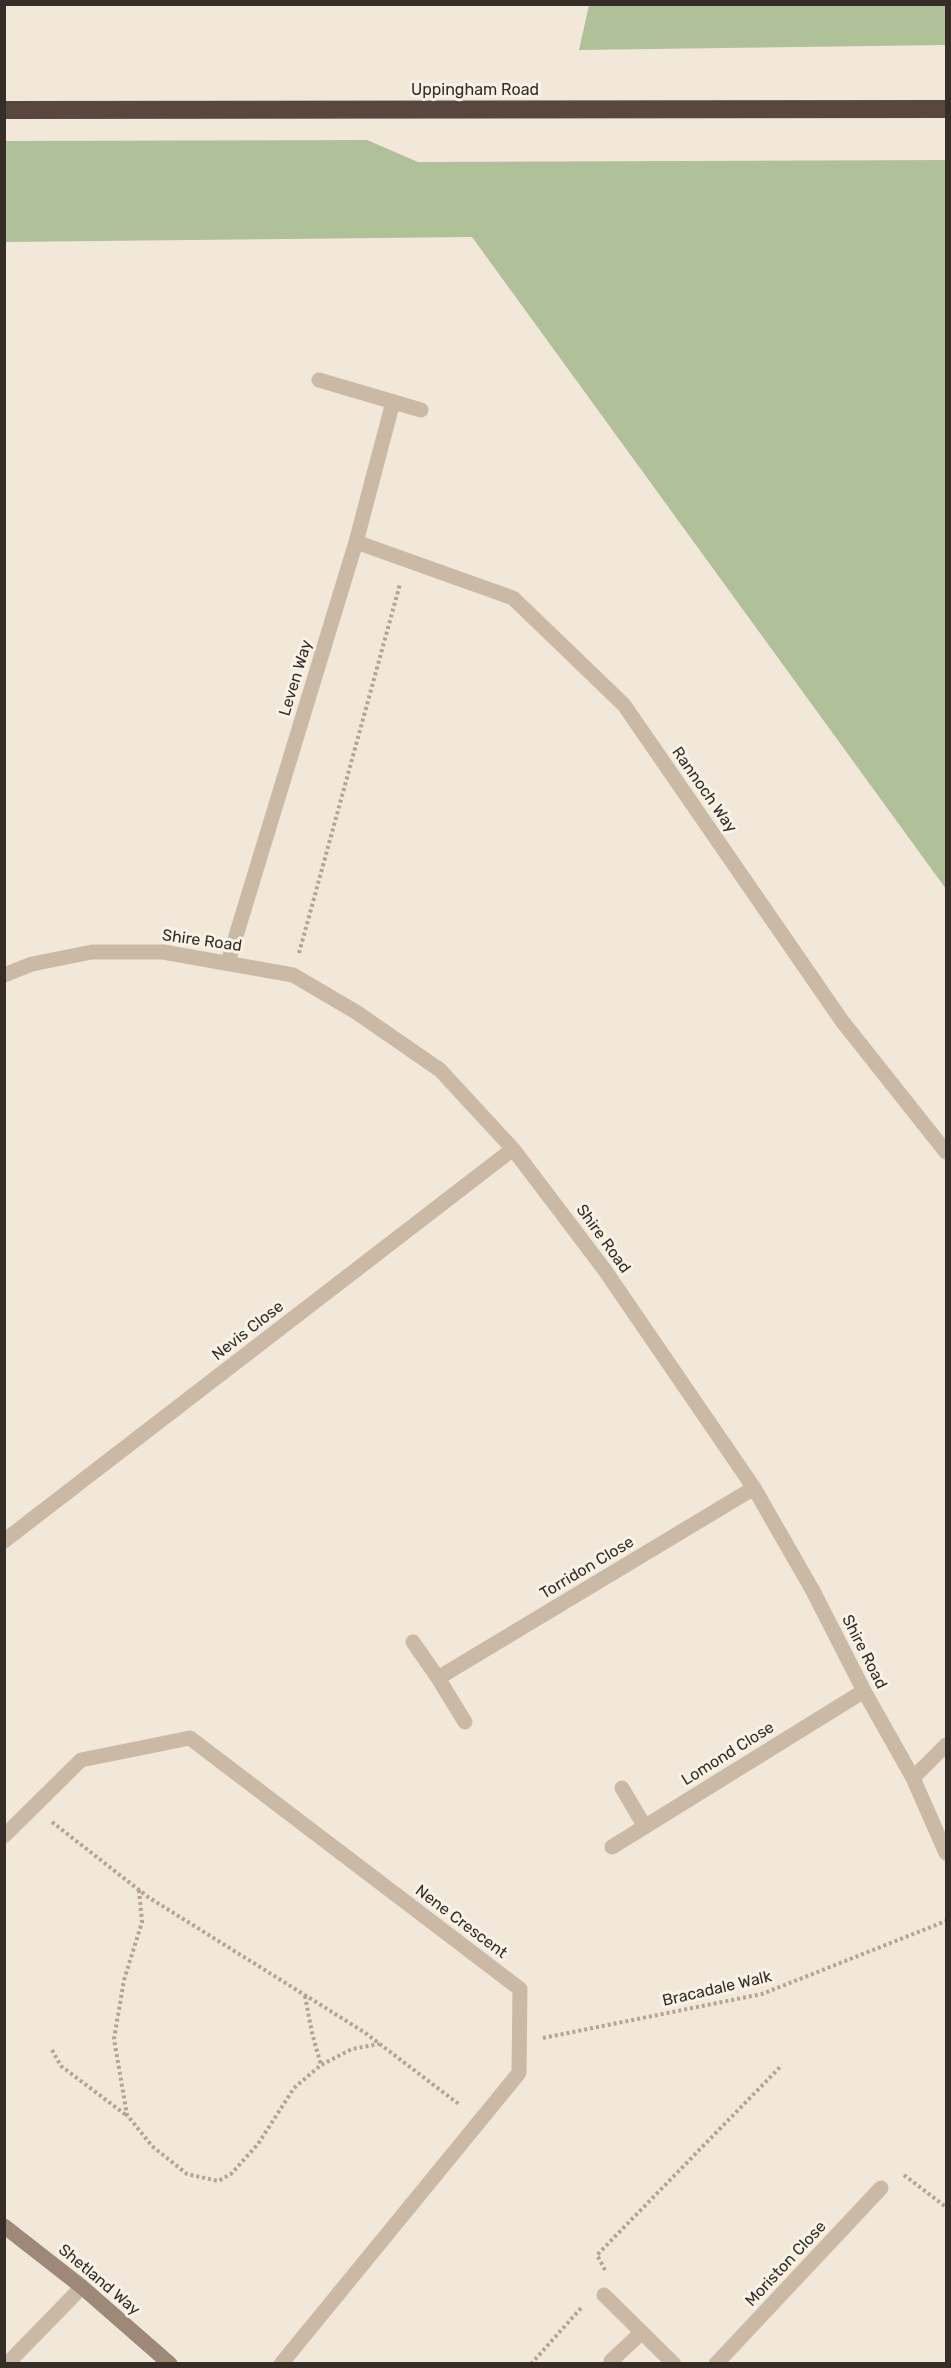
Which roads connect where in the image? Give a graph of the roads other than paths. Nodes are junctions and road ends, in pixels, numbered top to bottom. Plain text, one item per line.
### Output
1 (946, 109) edge
2 (4, 110) edge
3 (319, 380) dead end
4 (393, 402) junction
5 (421, 410) dead end
6 (356, 542) junction
7 (228, 962) junction
8 (4, 975) edge
9 (513, 1149) junction
10 (946, 1152) edge
11 (754, 1488) junction
12 (4, 1541) edge
13 (412, 1642) dead end
14 (438, 1678) junction
15 (864, 1691) junction
16 (465, 1722) dead end
17 (946, 1745) edge
18 (913, 1778) junction
19 (622, 1788) dead end
20 (645, 1827) junction
21 (4, 1836) edge
22 (612, 1847) dead end
23 (946, 1853) edge
24 (881, 2188) road end
25 (4, 2226) edge
26 (82, 2287) junction
27 (604, 2295) road end
28 (642, 2332) junction
29 (611, 2361) dead end
30 (7, 2364) edge
31 (170, 2364) edge
32 (281, 2364) edge
33 (674, 2364) edge
34 (716, 2364) edge

1 - 2 highway, Uppingham Road
3 - 4 street
4 - 5 street
4 - 6 street, Leven Way
6 - 7 street, Leven Way
6 - 10 street, Rannoch Way
7 - 8 street, Shire Road
7 - 9 street, Shire Road
9 - 11 street, Shire Road
9 - 12 street, Nevis Close
11 - 14 street, Torridon Close
11 - 15 street, Shire Road
13 - 14 street
14 - 16 street
15 - 18 street, Shire Road
15 - 20 street, Lomond Close
17 - 18 street
18 - 23 street, Shire Road
19 - 20 street
20 - 22 street, Lomond Close
21 - 32 street, Nene Crescent
24 - 34 street, Moriston Close
25 - 26 street, Shetland Way
26 - 30 street
26 - 31 street, Shetland Way
27 - 28 street
28 - 29 street
28 - 33 street

